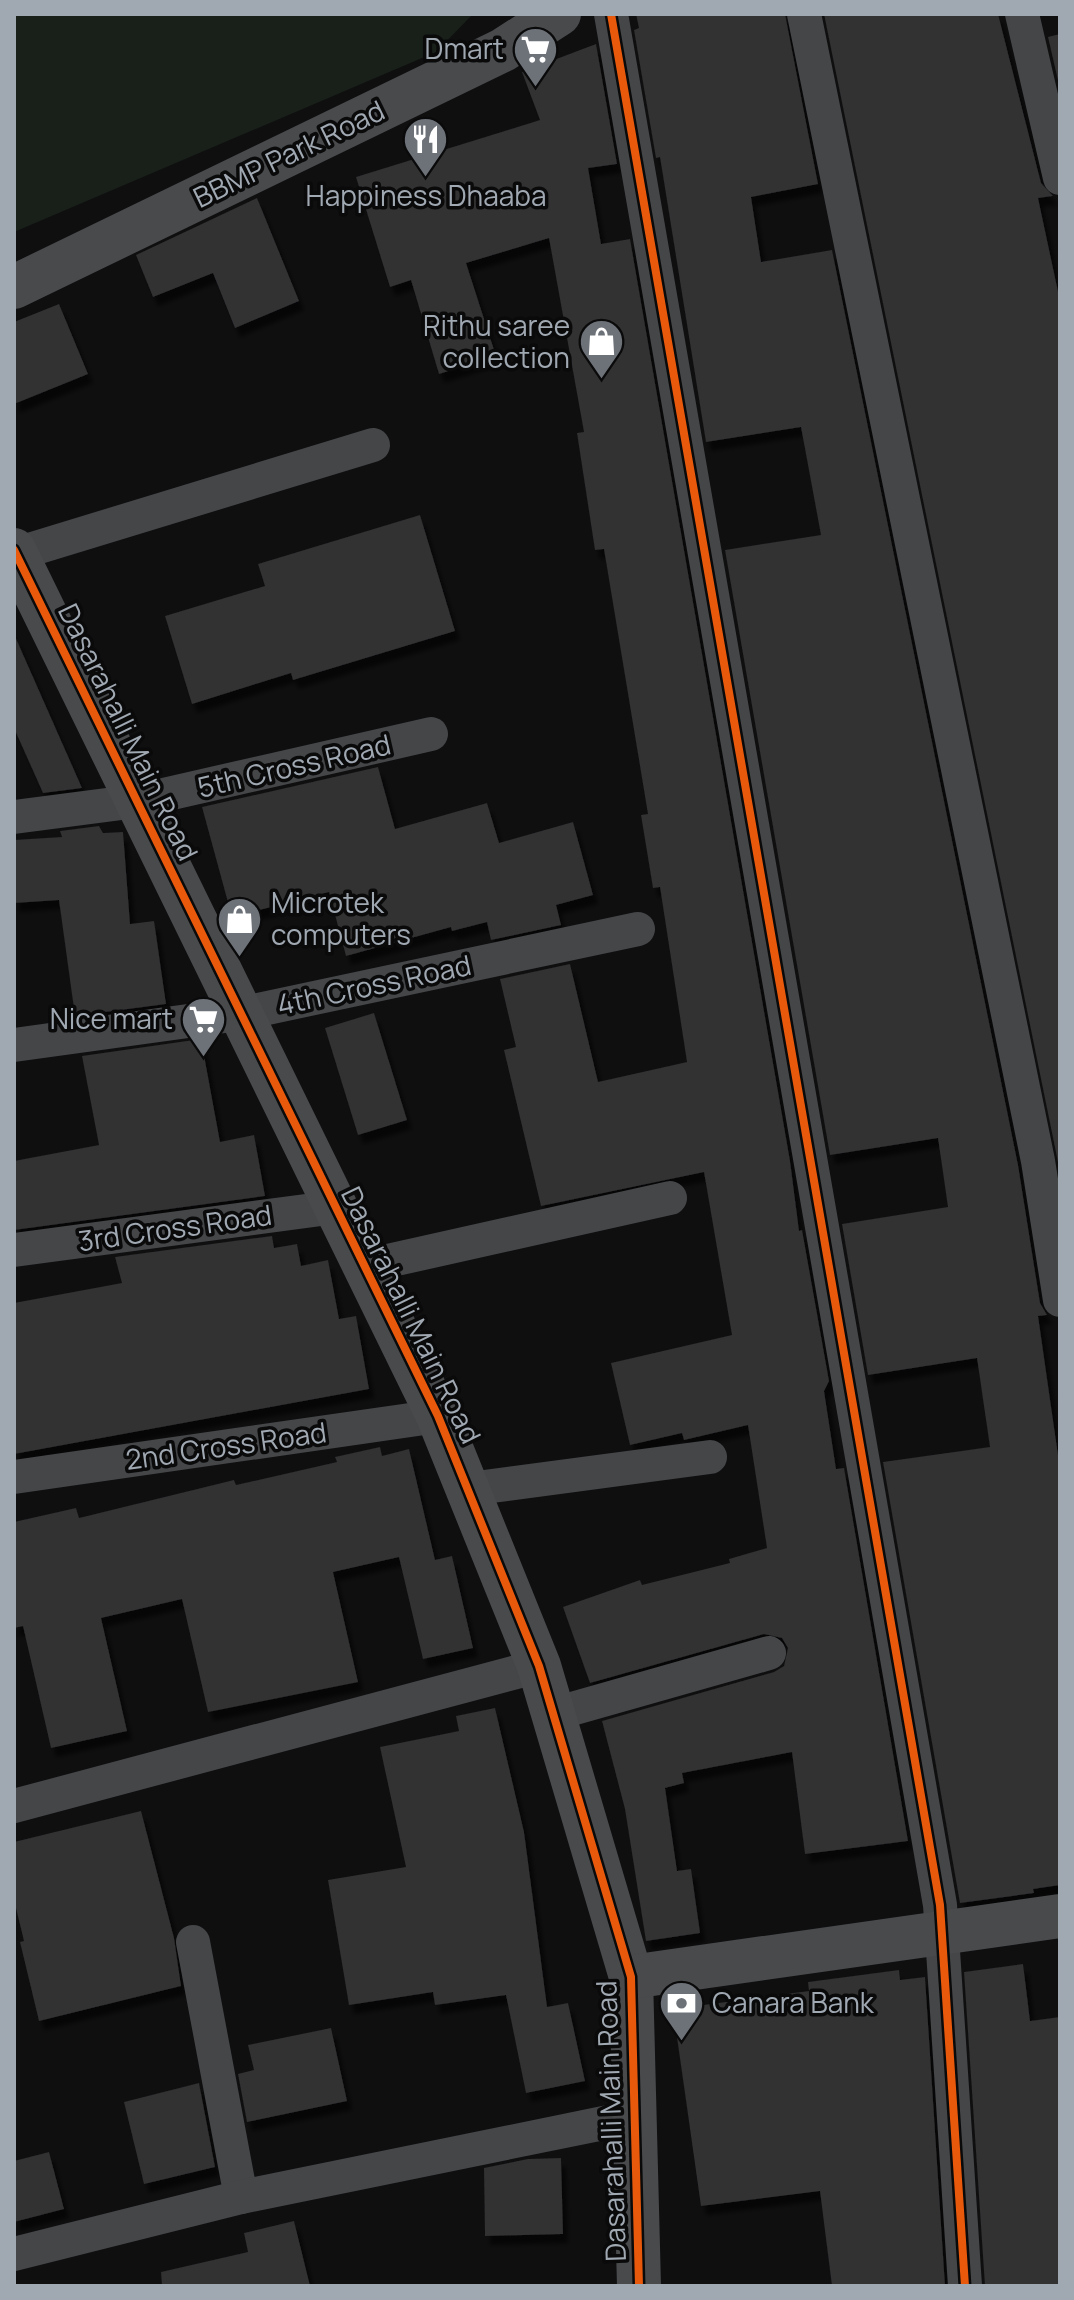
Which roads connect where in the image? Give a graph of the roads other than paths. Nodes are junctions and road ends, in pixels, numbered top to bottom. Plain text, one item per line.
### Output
1 (559, 14) edge
2 (611, 14) edge
3 (804, 14) edge
4 (1022, 14) edge
5 (1060, 178) edge
6 (14, 287) edge
7 (373, 445) dead end
8 (15, 552) edge
9 (27, 606) edge
10 (431, 734) dead end
11 (137, 801) junction
12 (14, 817) edge
13 (638, 929) dead end
14 (239, 1014) junction
15 (14, 1045) edge
16 (1049, 1158) edge
17 (670, 1198) dead end
18 (336, 1207) junction
19 (14, 1250) edge
20 (365, 1266) junction
21 (1060, 1300) edge
22 (438, 1416) junction
23 (710, 1457) dead end
24 (14, 1477) edge
25 (469, 1489) junction
26 (769, 1653) dead end
27 (539, 1666) junction
28 (554, 1714) junction
29 (14, 1806) edge
30 (1060, 1916) edge
31 (941, 1933) junction
32 (193, 1942) dead end
33 (631, 1977) junction
34 (633, 2117) junction
35 (241, 2197) junction
36 (14, 2254) edge
37 (639, 2286) edge
38 (965, 2286) edge

1 - 6 street, BBMP Park Road
2 - 31 street
3 - 16 street
4 - 5 street
7 - 8 street
8 - 9 street, Dasarahalli Main Road
9 - 11 street, Dasarahalli Main Road
10 - 11 street, 5th Cross Road
11 - 12 street, 5th Cross Road
11 - 14 street, Dasarahalli Main Road
13 - 14 street, 4th Cross Road
14 - 15 street, 4th Cross Road
14 - 18 street, Dasarahalli Main Road
16 - 21 street
17 - 20 street
18 - 19 street, 3rd Cross Road
18 - 20 street, Dasarahalli Main Road
20 - 22 street, Dasarahalli Main Road
22 - 24 street, 2nd Cross Road
22 - 25 street, Dasarahalli Main Road
23 - 25 street
25 - 27 street, Dasarahalli Main Road
26 - 28 street
27 - 28 street, Dasarahalli Main Road
27 - 29 street
28 - 33 street, Dasarahalli Main Road
30 - 31 street
31 - 33 street
31 - 38 street
32 - 35 street
33 - 34 street, Dasarahalli Main Road
34 - 35 street
34 - 37 street, Dasarahalli Main Road
35 - 36 street

